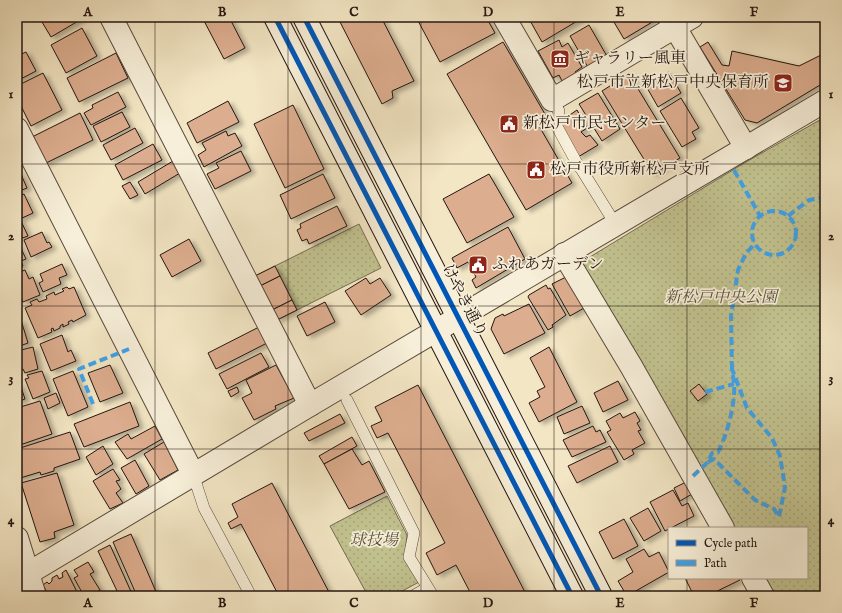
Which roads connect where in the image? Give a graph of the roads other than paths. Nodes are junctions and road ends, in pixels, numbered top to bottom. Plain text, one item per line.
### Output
1 (111, 17) edge
2 (275, 17) edge
3 (304, 17) edge
4 (504, 17) edge
5 (678, 20) edge
6 (552, 100) junction
7 (825, 101) edge
8 (17, 130) edge
9 (746, 148) junction
10 (610, 217) dead end
11 (564, 254) junction
12 (458, 317) junction
13 (436, 330) junction
14 (347, 400) dead end
15 (310, 405) junction
16 (193, 474) junction
17 (723, 527) edge
18 (17, 538) edge
19 (23, 577) edge
20 (754, 579) edge
21 (430, 592) edge
22 (35, 596) edge
23 (251, 596) edge
24 (413, 596) edge
25 (572, 596) edge
26 (601, 596) edge
27 (763, 596) edge

1 - 15 street
2 - 13 street
3 - 12 street, けやき通り
4 - 6 street
5 - 6 street
5 - 9 street
6 - 10 lane
7 - 9 street
8 - 16 street
9 - 11 street
11 - 12 street
11 - 17 street
12 - 13 street
12 - 26 street, けやき通り
13 - 15 street
13 - 25 street
14 - 21 lane
15 - 16 street
16 - 19 street
16 - 23 lane
18 - 19 street
19 - 22 street
20 - 27 street
21 - 24 lane

